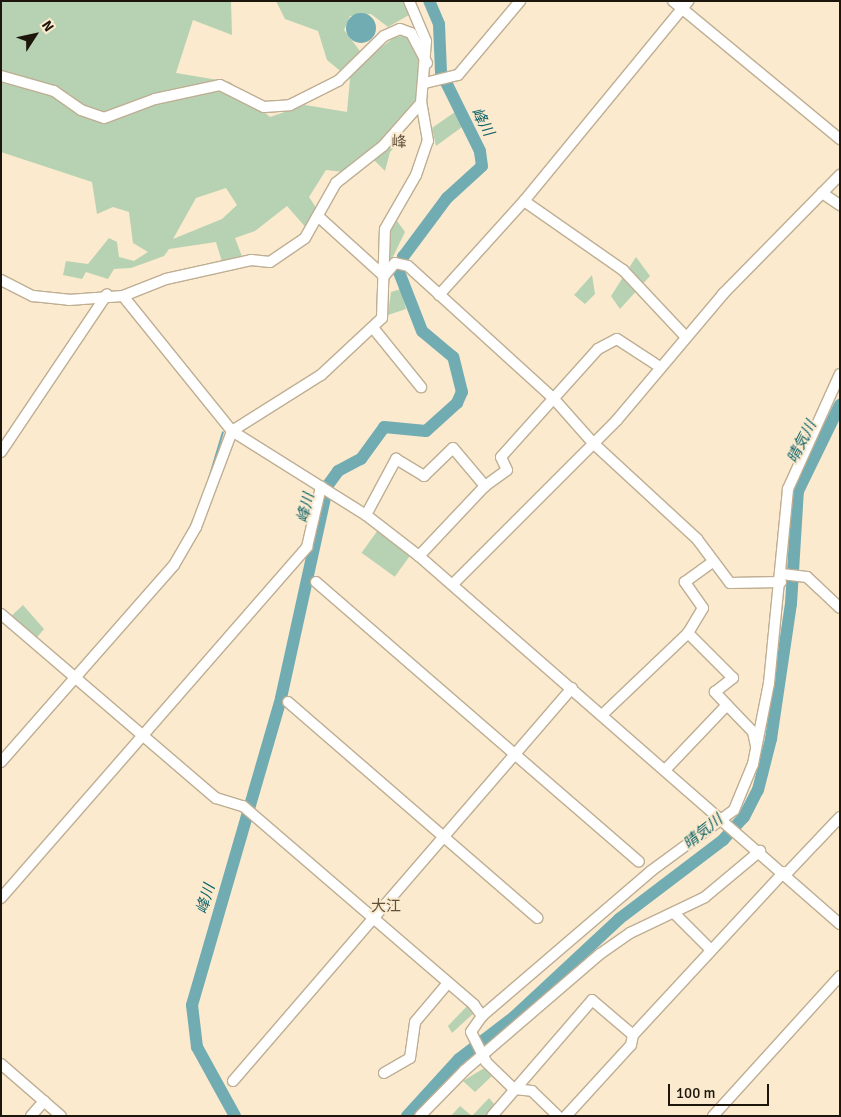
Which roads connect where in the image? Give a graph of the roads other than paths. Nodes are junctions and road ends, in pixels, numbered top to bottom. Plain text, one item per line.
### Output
1 (409, 1) edge
2 (520, 1) edge
3 (673, 1) edge
4 (685, 5) edge
5 (427, 63) junction
6 (1, 76) edge
7 (425, 83) junction
8 (421, 103) junction
9 (840, 139) edge
10 (840, 175) edge
11 (822, 193) junction
12 (524, 201) junction
13 (840, 205) edge
14 (320, 218) junction
15 (384, 276) junction
16 (1, 280) edge
17 (107, 294) junction
18 (439, 295) junction
19 (123, 296) junction
20 (374, 329) junction
21 (686, 336) junction
22 (660, 367) junction
23 (840, 374) edge
24 (420, 387) dead end
25 (554, 399) junction
26 (232, 430) junction
27 (593, 444) junction
28 (1, 452) edge
29 (485, 486) junction
30 (321, 487) junction
31 (366, 516) junction
32 (419, 556) junction
33 (713, 562) junction
34 (783, 576) junction
35 (316, 582) dead end
36 (453, 584) junction
37 (840, 608) edge
38 (1, 614) edge
39 (688, 633) junction
40 (76, 678) junction
41 (572, 688) junction
42 (288, 702) dead end
43 (727, 705) junction
44 (602, 714) junction
45 (144, 736) junction
46 (756, 749) junction
47 (514, 754) junction
48 (1, 762) edge
49 (666, 769) junction
50 (840, 817) edge
51 (724, 820) junction
52 (443, 836) junction
53 (760, 851) junction
54 (639, 862) dead end
55 (785, 873) junction
56 (1, 898) edge
57 (674, 914) junction
58 (373, 918) junction
59 (537, 918) dead end
60 (840, 924) edge
61 (711, 950) junction
62 (840, 976) edge
63 (448, 983) junction
64 (482, 1016) junction
65 (633, 1034) junction
66 (482, 1053) junction
67 (1, 1064) edge
68 (384, 1073) dead end
69 (233, 1082) dead end
70 (514, 1089) junction
71 (44, 1101) junction
72 (31, 1116) edge
73 (61, 1116) edge
74 (420, 1116) edge
75 (492, 1116) edge
76 (558, 1116) edge
77 (566, 1116) edge
78 (712, 1116) edge

1 - 5 street
2 - 7 street
3 - 4 street
4 - 9 street
4 - 12 street
5 - 6 street
5 - 7 street
7 - 8 street
8 - 14 street
8 - 15 street
10 - 11 street
11 - 13 street
11 - 21 street
12 - 18 street
12 - 21 street
14 - 15 street
14 - 19 street
15 - 18 street
15 - 20 street
16 - 17 street
17 - 19 street
17 - 28 street
18 - 25 street
19 - 26 street
20 - 24 street
20 - 26 street
21 - 22 street
22 - 25 street
22 - 27 street
23 - 34 street
25 - 27 street
25 - 29 street
26 - 30 street
26 - 40 street
27 - 33 street
27 - 36 street
29 - 31 street
29 - 32 street
30 - 31 street
30 - 45 street
31 - 32 street
32 - 36 street
33 - 34 street
33 - 39 street
34 - 37 street
34 - 46 street
35 - 47 street
36 - 41 street
38 - 40 street
39 - 43 street
39 - 44 street
40 - 45 street
40 - 48 street
41 - 44 street
41 - 47 street
42 - 52 street
43 - 46 street
43 - 49 street
44 - 49 street
45 - 56 street
45 - 58 street
46 - 51 street
47 - 52 street
47 - 54 street
49 - 51 street
50 - 55 street
51 - 53 street
51 - 64 street
52 - 58 street
52 - 59 street
53 - 55 street
53 - 57 street
55 - 60 street
55 - 61 street
57 - 61 street
57 - 66 street
58 - 63 street
58 - 69 street
61 - 65 street
62 - 78 street
63 - 64 street
63 - 68 street
64 - 66 street
65 - 70 street
65 - 77 street
66 - 70 street
66 - 74 street
67 - 71 street
70 - 75 street
70 - 76 street
71 - 72 street
71 - 73 street

